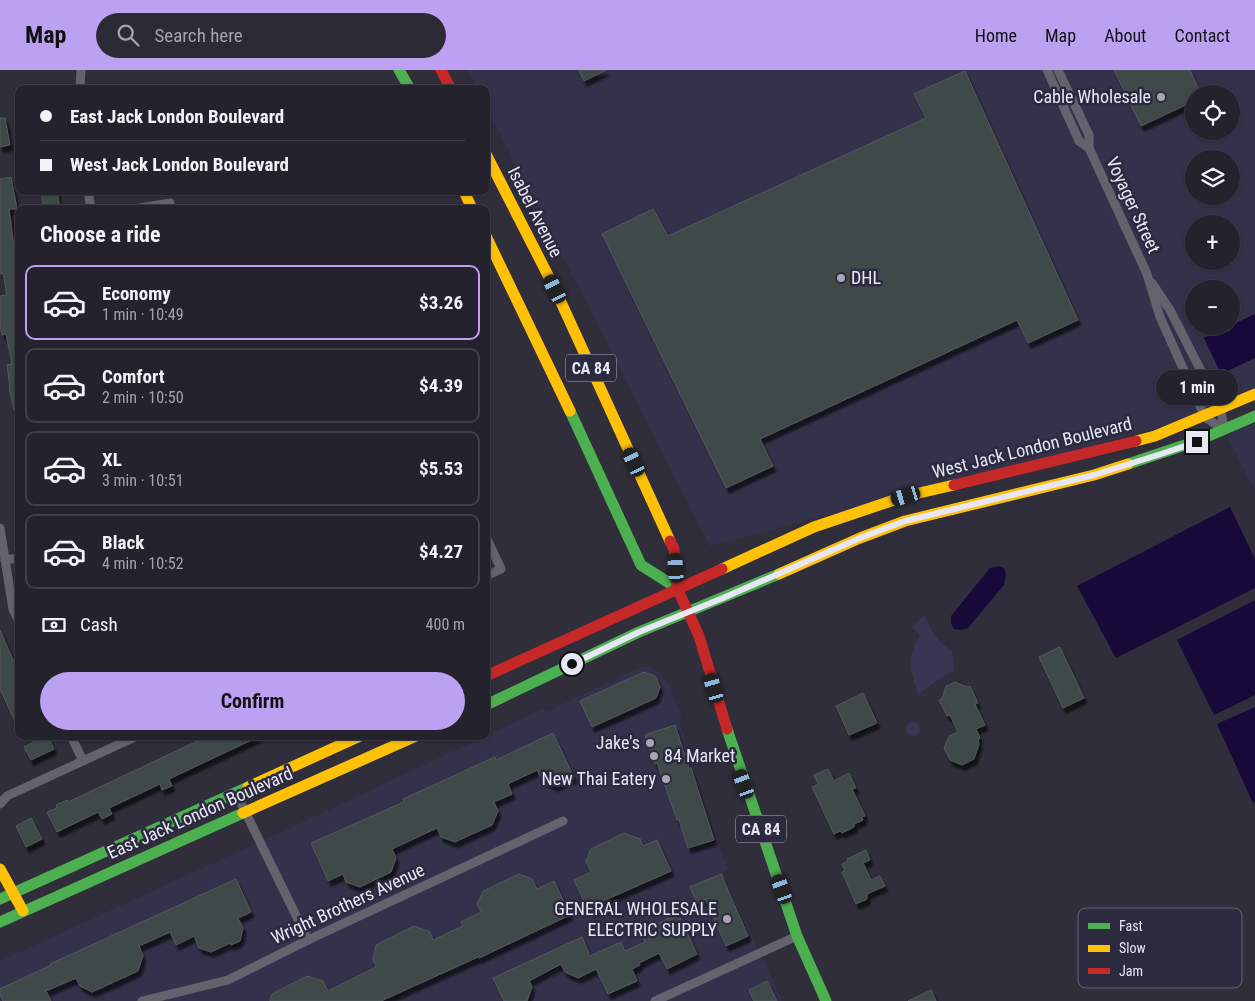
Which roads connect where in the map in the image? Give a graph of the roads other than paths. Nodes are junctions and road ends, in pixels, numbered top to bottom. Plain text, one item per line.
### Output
1 (81, 70) edge
2 (399, 70) edge
3 (441, 70) edge
4 (1046, 70) edge
5 (1058, 70) edge
6 (80, 85) edge
7 (408, 85) edge
8 (449, 85) edge
9 (1089, 148) junction
10 (490, 162) edge
11 (170, 203) dead end
12 (158, 205) edge
13 (490, 244) edge
14 (1147, 274) junction
15 (1255, 394) edge
16 (1221, 410) junction
17 (1204, 416) junction
18 (1255, 416) edge
19 (1224, 430) junction
20 (0, 528) edge
21 (490, 546) edge
22 (15, 559) edge
23 (5, 560) junction
24 (490, 574) edge
25 (677, 588) junction
26 (688, 612) junction
27 (15, 613) edge
28 (490, 674) edge
29 (490, 703) edge
30 (73, 740) edge
31 (127, 740) edge
32 (351, 740) edge
33 (407, 740) edge
34 (82, 761) junction
35 (236, 792) junction
36 (0, 804) edge
37 (245, 811) junction
38 (563, 822) dead end
39 (0, 870) edge
40 (12, 893) junction
41 (0, 899) edge
42 (23, 911) junction
43 (0, 922) edge
44 (798, 936) junction
45 (308, 940) junction
46 (142, 1001) edge
47 (655, 1001) edge
48 (826, 1001) edge

1 - 6 street
2 - 7 main road
3 - 8 main road
4 - 9 street, Voyager Street
5 - 9 street, Voyager Street
9 - 14 street, Voyager Street
10 - 25 main road, Isabel Avenue / CA 84
11 - 12 street
13 - 25 main road, CA 84
14 - 16 street, Voyager Street
14 - 17 street, Voyager Street
15 - 16 main road, West Jack London Boulevard
16 - 17 main road, West Jack London Boulevard
16 - 19 street, Voyager Street
17 - 19 street
17 - 25 main road, West Jack London Boulevard
18 - 19 main road
19 - 26 main road
20 - 23 street
21 - 24 street
22 - 23 street
23 - 27 street
25 - 26 main road, Isabel Avenue / CA 84
25 - 28 main road
26 - 29 main road
26 - 44 main road, Isabel Avenue / CA 84
30 - 34 street
31 - 34 street
32 - 35 main road, East Jack London Boulevard
33 - 37 main road, East Jack London Boulevard
34 - 36 street
35 - 37 street
35 - 40 main road, East Jack London Boulevard
37 - 42 main road, East Jack London Boulevard
37 - 45 street
38 - 45 street, Wright Brothers Avenue
39 - 40 main road
40 - 41 main road, East Jack London Boulevard
40 - 42 main road
42 - 43 main road, East Jack London Boulevard
44 - 47 street
44 - 48 main road, Isabel Avenue / CA 84
45 - 46 street, Wright Brothers Avenue

